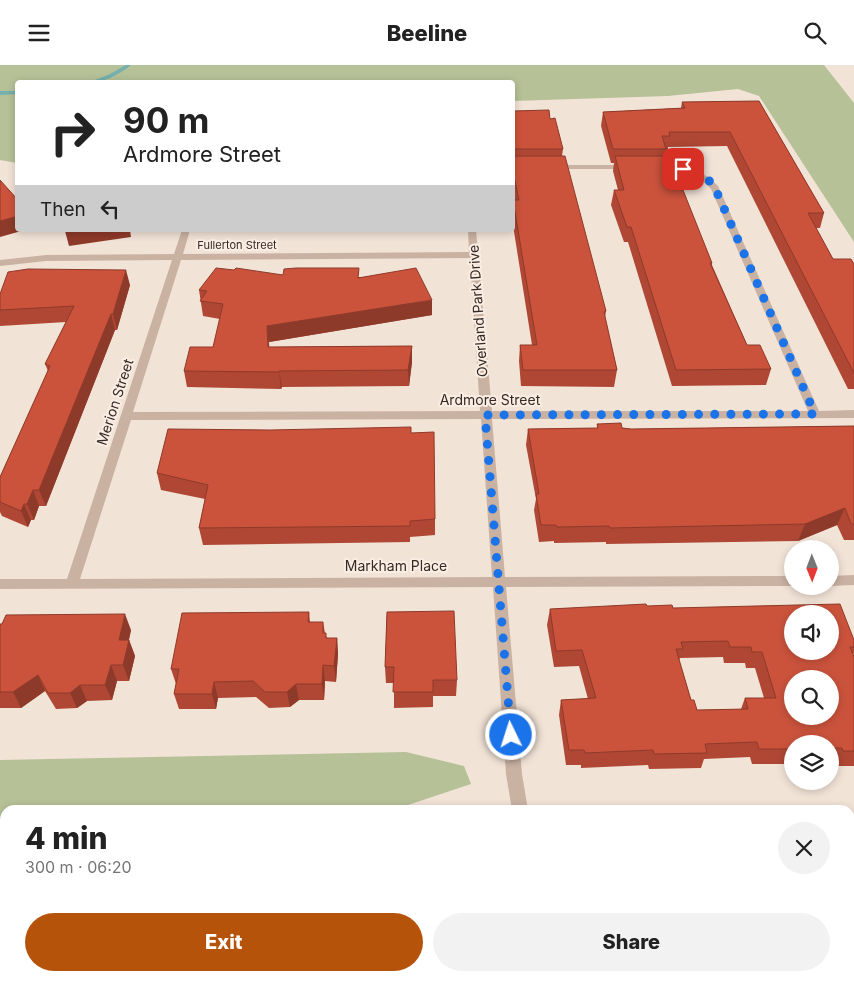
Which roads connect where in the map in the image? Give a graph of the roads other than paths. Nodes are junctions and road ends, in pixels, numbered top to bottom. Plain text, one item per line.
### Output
1 (542, 167) edge
2 (185, 232) edge
3 (472, 232) edge
4 (474, 255) junction
5 (178, 257) junction
6 (0, 263) edge
7 (815, 414) junction
8 (854, 414) edge
9 (485, 415) junction
10 (126, 416) junction
11 (784, 581) edge
12 (839, 581) edge
13 (854, 581) edge
14 (500, 582) junction
15 (0, 584) edge
16 (72, 584) junction
17 (519, 805) edge

1 - 7 street
2 - 5 street, Merion Street
3 - 4 street, Overland Park Drive
4 - 5 street, Fullerton Street
4 - 9 street, Overland Park Drive
5 - 6 street, Fullerton Street
5 - 10 street, Merion Street
7 - 8 street, Ardmore Street
7 - 9 street, Ardmore Street
9 - 10 street, Ardmore Street
9 - 14 street, Overland Park Drive
10 - 16 street, Merion Street
11 - 14 street, Markham Place
12 - 13 street
14 - 16 street, Markham Place
14 - 17 street, Overland Park Drive
15 - 16 street, Markham Place

